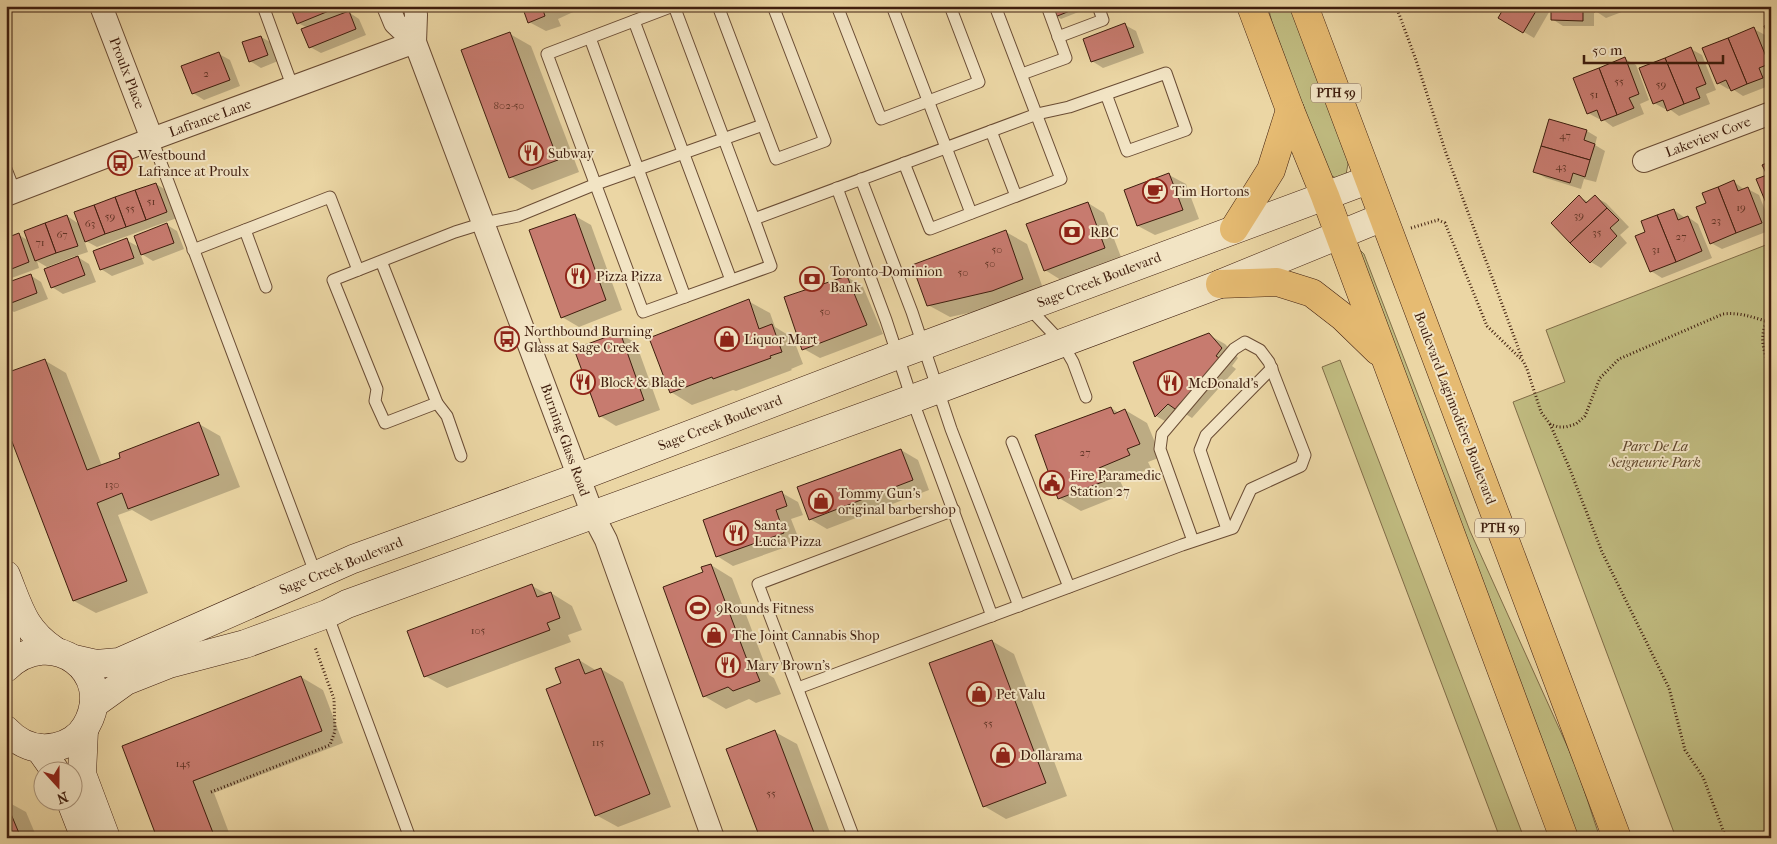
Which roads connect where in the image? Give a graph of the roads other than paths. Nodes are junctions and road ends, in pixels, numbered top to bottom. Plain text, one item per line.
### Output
1 (102, 6) edge
2 (263, 6) edge
3 (388, 6) edge
4 (415, 6) edge
5 (674, 6) edge
6 (718, 6) edge
7 (773, 6) edge
8 (837, 6) edge
9 (892, 6) edge
10 (950, 6) edge
11 (995, 6) edge
12 (1047, 6) edge
13 (1098, 6) edge
14 (1251, 6) edge
15 (1304, 6) edge
16 (634, 21) junction
17 (1058, 37) junction
18 (590, 38) junction
19 (415, 42) junction
20 (1022, 74) junction
21 (293, 88) junction
22 (1106, 94) junction
23 (928, 101) junction
24 (1290, 110) junction
25 (1771, 113) edge
26 (1037, 114) junction
27 (763, 125) junction
28 (991, 131) junction
29 (152, 139) junction
30 (724, 139) junction
31 (946, 148) junction
32 (684, 153) junction
33 (1644, 161) dead end
34 (904, 163) junction
35 (638, 169) junction
36 (6, 170) edge
37 (861, 180) junction
38 (1368, 180) junction
39 (596, 184) junction
40 (837, 188) junction
41 (11, 194) edge
42 (1016, 196) junction
43 (1325, 196) junction
44 (971, 213) junction
45 (754, 219) junction
46 (484, 223) junction
47 (1386, 227) junction
48 (1234, 229) junction
49 (245, 230) junction
50 (1338, 235) junction
51 (193, 250) junction
52 (381, 261) junction
53 (358, 270) junction
54 (731, 280) junction
55 (1220, 284) junction
56 (266, 287) dead end
57 (685, 297) junction
58 (1028, 306) junction
59 (1062, 343) junction
60 (923, 346) junction
61 (898, 355) junction
62 (1384, 357) junction
63 (1272, 368) junction
64 (938, 389) junction
65 (1086, 397) dead end
66 (912, 399) junction
67 (438, 403) junction
68 (1012, 442) dead end
69 (460, 456) dead end
70 (579, 477) junction
71 (954, 510) junction
72 (593, 514) junction
73 (1227, 529) junction
74 (1193, 541) junction
75 (6, 574) edge
76 (316, 576) junction
77 (1068, 587) junction
78 (1019, 606) junction
79 (327, 614) junction
80 (992, 616) junction
81 (6, 632) edge
82 (64, 655) junction
83 (6, 666) edge
84 (798, 688) junction
85 (94, 704) junction
86 (84, 730) junction
87 (8, 734) edge
88 (40, 748) junction
89 (49, 762) edge
90 (75, 812) edge
91 (85, 838) edge
92 (106, 838) edge
93 (410, 838) edge
94 (713, 838) edge
95 (854, 838) edge
96 (1564, 838) edge
97 (1617, 838) edge

1 - 29 street, Proulx Place
2 - 21 lane
3 - 19 street, Burning Glass Road
4 - 19 street, Burning Glass Road
5 - 16 lane
5 - 30 lane
6 - 27 lane
7 - 27 lane
8 - 23 lane
9 - 23 lane
10 - 23 lane
11 - 20 lane
12 - 17 lane
13 - 17 lane
14 - 24 main road
15 - 38 main road, Boulevard Lagimodière Boulevard / PTH 59
16 - 18 lane
16 - 32 lane
17 - 20 lane
18 - 35 lane
18 - 39 lane
19 - 21 street, Lafrance Lane
19 - 46 street, Burning Glass Road
20 - 26 lane
21 - 29 street, Lafrance Lane
22 - 22 lane
22 - 26 lane
23 - 31 lane
24 - 43 main road
24 - 48 main road
25 - 33 street, Lakeview Cove
26 - 28 lane
26 - 42 lane
27 - 30 lane
28 - 31 lane
28 - 42 lane
29 - 41 street, Lafrance Lane
29 - 51 lane
30 - 32 lane
30 - 45 lane
31 - 34 lane
31 - 44 lane
32 - 35 lane
32 - 54 lane
34 - 37 lane
34 - 44 lane
35 - 39 lane
35 - 57 lane
36 - 41 lane
37 - 40 lane
37 - 60 lane
38 - 43 street, Sage Creek Boulevard
38 - 47 main road, Boulevard Lagimodière Boulevard / PTH 59
39 - 46 lane
39 - 57 lane
40 - 45 lane
40 - 61 lane
42 - 44 lane
43 - 48 street, Sage Creek Boulevard
43 - 50 main road
45 - 54 lane
46 - 52 lane
46 - 70 street, Burning Glass Road
47 - 50 street
47 - 97 main road, Boulevard Lagimodière Boulevard / PTH 59
48 - 58 street, Sage Creek Boulevard
49 - 51 lane
49 - 53 lane
49 - 56 lane
50 - 55 street
50 - 62 main road
51 - 76 lane
52 - 53 lane
52 - 67 lane
53 - 67 lane
54 - 57 lane
55 - 59 street
55 - 62 main road
58 - 59 lane
58 - 60 street, Sage Creek Boulevard
59 - 64 street
59 - 65 lane
60 - 61 street, Sage Creek Boulevard
60 - 64 lane
61 - 66 lane
61 - 70 street, Sage Creek Boulevard
62 - 96 main road
63 - 73 lane
63 - 73 lane
63 - 74 lane
64 - 66 street
64 - 78 lane
66 - 71 lane
66 - 72 street
67 - 69 lane
68 - 77 lane
70 - 72 street, Burning Glass Road
70 - 76 street, Sage Creek Boulevard
71 - 80 lane
71 - 84 lane
72 - 79 street
72 - 94 street, Burning Glass Road
73 - 74 lane
74 - 77 lane
75 - 82 street
76 - 82 street, Sage Creek Boulevard
77 - 78 lane
78 - 80 lane
79 - 85 street
79 - 93 lane
80 - 84 lane
81 - 83 street
82 - 83 street
82 - 85 street
84 - 95 lane
85 - 86 street
86 - 88 street
86 - 92 street
87 - 88 street
88 - 89 street
90 - 91 street

